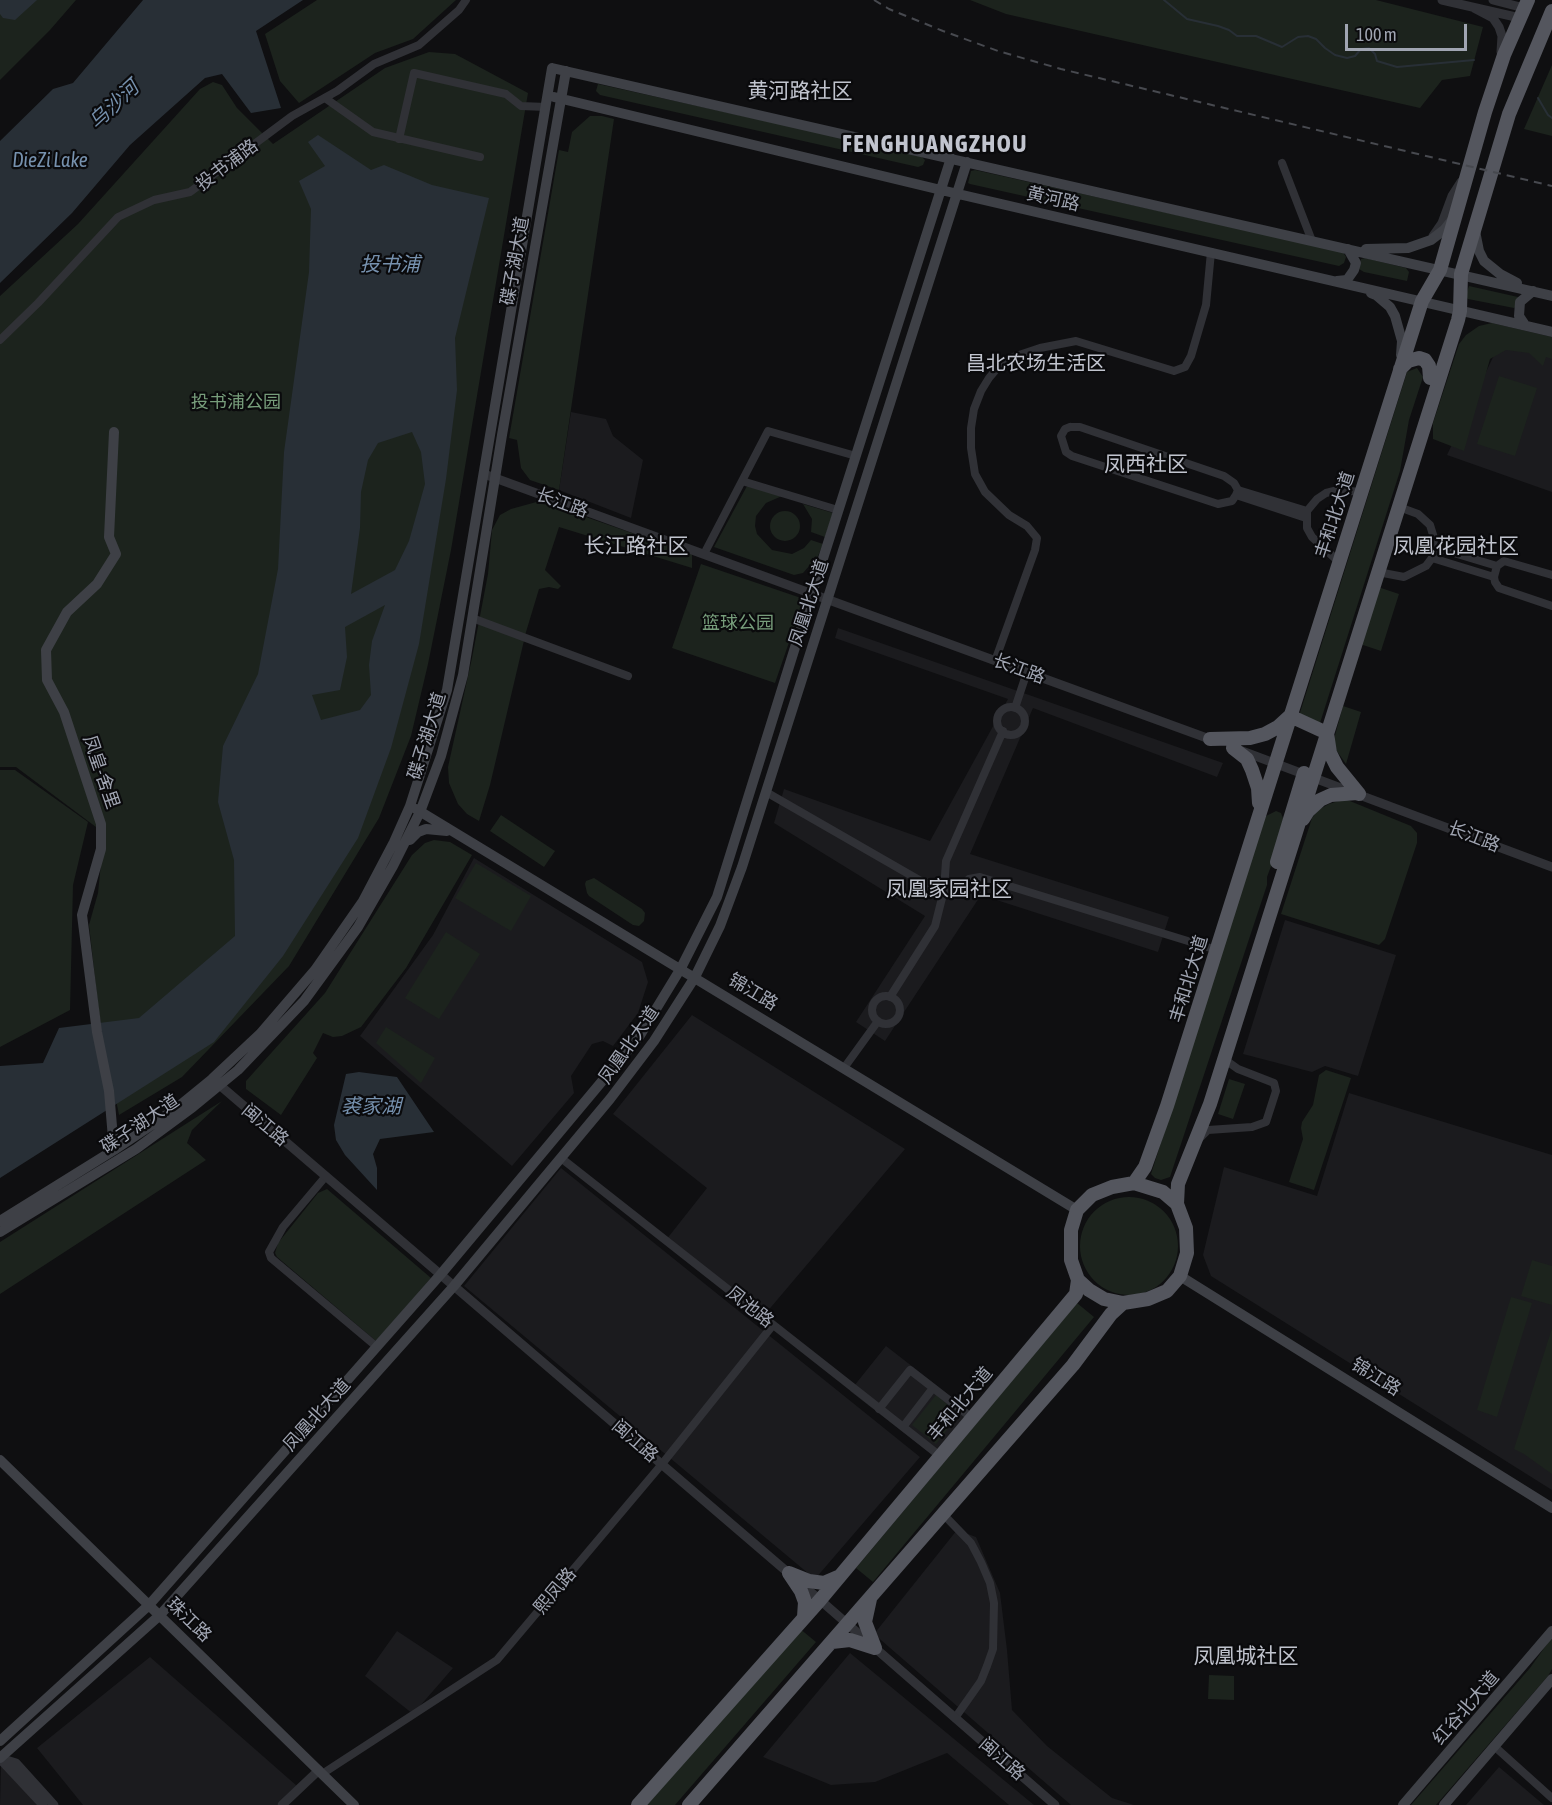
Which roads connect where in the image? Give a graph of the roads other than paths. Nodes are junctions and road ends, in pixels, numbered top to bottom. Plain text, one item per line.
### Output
1 (466, 0) edge
2 (1442, 0) edge
3 (1493, 0) edge
4 (1474, 8) junction
5 (1524, 9) edge
6 (1551, 17) edge
7 (552, 68) joint
8 (566, 72) junction
9 (325, 98) junction
10 (561, 99) junction
11 (547, 101) junction
12 (399, 139) junction
13 (480, 157) dead end
14 (951, 158) junction
15 (967, 162) junction
16 (1282, 163) dead end
17 (941, 190) junction
18 (957, 194) junction
19 (1455, 217) junction
20 (1475, 225) junction
21 (1431, 240) junction
22 (1312, 241) junction
23 (1348, 249) junction
24 (1211, 252) junction
25 (1440, 270) junction
26 (1461, 274) junction
27 (1336, 281) junction
28 (1533, 291) junction
29 (1552, 296) edge
30 (1422, 301) junction
31 (1457, 310) junction
32 (1525, 325) junction
33 (1552, 332) edge
34 (0, 340) edge
35 (1400, 369) junction
36 (1431, 378) junction
37 (114, 432) dead end
38 (856, 456) junction
39 (1409, 474) junction
40 (489, 476) junction
41 (742, 481) junction
42 (1237, 492) junction
43 (1361, 492) junction
44 (1399, 507) junction
45 (838, 510) junction
46 (1307, 515) junction
47 (1434, 548) junction
48 (704, 554) junction
49 (1432, 558) junction
50 (1339, 562) junction
51 (1497, 566) junction
52 (1378, 572) junction
53 (1552, 575) edge
54 (1494, 577) junction
55 (812, 593) junction
56 (827, 599) junction
57 (1552, 606) edge
58 (472, 618) junction
59 (995, 661) junction
60 (1027, 672) junction
61 (628, 676) dead end
62 (1015, 708) junction
63 (1290, 716) junction
64 (1003, 731) junction
65 (1327, 733) junction
66 (1210, 739) junction
67 (1233, 748) junction
68 (1275, 763) junction
69 (1309, 775) junction
70 (766, 792) junction
71 (1358, 793) junction
72 (415, 809) junction
73 (1259, 814) junction
74 (1296, 831) junction
75 (459, 835) junction
76 (393, 866) junction
77 (1552, 867) edge
78 (1279, 886) junction
79 (944, 890) junction
80 (1216, 950) junction
81 (681, 969) junction
82 (695, 977) junction
83 (891, 997) junction
84 (878, 1021) junction
85 (1224, 1059) junction
86 (844, 1068) junction
87 (216, 1082) junction
88 (1194, 1143) junction
89 (114, 1150) junction
90 (561, 1158) junction
91 (326, 1176) junction
92 (1134, 1183) junction
93 (1177, 1204) junction
94 (1077, 1210) junction
95 (0, 1221) edge
96 (0, 1232) edge
97 (441, 1274) junction
98 (1180, 1276) junction
99 (1078, 1280) junction
100 (454, 1286) junction
101 (1124, 1303) junction
102 (773, 1325) junction
103 (377, 1347) junction
104 (933, 1388) junction
105 (879, 1409) junction
106 (972, 1418) junction
107 (903, 1427) junction
108 (940, 1456) junction
109 (0, 1461) edge
110 (662, 1464) junction
111 (1552, 1508) edge
112 (943, 1514) junction
113 (789, 1573) junction
114 (840, 1576) junction
115 (870, 1598) junction
116 (820, 1600) junction
117 (149, 1605) junction
118 (160, 1616) junction
119 (804, 1617) junction
120 (847, 1624) junction
121 (1552, 1631) edge
122 (832, 1642) junction
123 (875, 1648) junction
124 (1552, 1679) edge
125 (955, 1718) junction
126 (0, 1741) edge
127 (1494, 1746) junction
128 (0, 1758) edge
129 (321, 1772) junction
130 (1552, 1798) edge
131 (43, 1805) edge
132 (54, 1805) edge
133 (282, 1805) edge
134 (290, 1805) edge
135 (354, 1805) edge
136 (638, 1805) edge
137 (689, 1805) edge
138 (1055, 1805) edge
139 (1403, 1805) edge
140 (1444, 1805) edge

1 - 9 street, 投书浦路
2 - 4 street
3 - 5 street
4 - 5 street
4 - 21 street
5 - 19 highway, 丰和北大道
6 - 20 highway
7 - 8 main road, 黄河路
7 - 11 main road, 碟子湖大道
8 - 10 main road, 碟子湖大道
8 - 14 main road, 黄河路
9 - 12 street
9 - 34 street, 投书浦路
10 - 11 main road, 黄河路
10 - 17 main road, 黄河路
10 - 40 main road, 碟子湖大道
11 - 12 street
11 - 40 main road, 碟子湖大道
12 - 13 street
14 - 15 main road, 黄河路
14 - 17 main road, 凤凰北大道
15 - 18 main road, 凤凰北大道
15 - 22 main road, 黄河路
16 - 22 street
17 - 18 main road, 黄河路
17 - 38 main road, 凤凰北大道
18 - 24 main road, 黄河路
18 - 56 main road, 凤凰北大道
19 - 21 main road
19 - 25 highway, 丰和北大道
20 - 26 highway
20 - 28 main road
21 - 23 main road
22 - 23 main road, 黄河路
23 - 25 main road, 黄河路
23 - 27 main road
24 - 27 main road, 黄河路
24 - 59 street
25 - 26 main road, 黄河路
25 - 30 highway, 丰和北大道
26 - 28 main road, 黄河路
26 - 31 highway
27 - 30 main road, 黄河路
27 - 35 main road
28 - 29 main road, 黄河路
28 - 32 main road
30 - 31 main road, 黄河路
30 - 35 highway, 丰和北大道
31 - 32 main road, 黄河路
31 - 36 highway
31 - 39 highway
32 - 33 main road, 黄河路
35 - 36 highway
35 - 43 highway, 丰和北大道
36 - 39 highway
37 - 89 main road, 凤皇-舍里
38 - 41 street
38 - 45 main road, 凤凰北大道
39 - 44 highway
40 - 48 street, 长江路
40 - 58 main road, 碟子湖大道
40 - 72 main road, 碟子湖大道
41 - 45 street
41 - 48 street
42 - 42 street
42 - 46 street
43 - 46 street
43 - 50 highway, 丰和北大道
44 - 47 street
44 - 52 highway
45 - 55 main road, 凤凰北大道
46 - 50 street
47 - 49 street
47 - 51 street
48 - 55 street, 长江路
49 - 52 street
49 - 54 street
50 - 63 highway, 丰和北大道
51 - 53 street
51 - 54 street
52 - 65 highway
54 - 57 street
55 - 56 street, 长江路
55 - 81 main road, 凤凰北大道
56 - 59 street, 长江路
56 - 70 main road, 凤凰北大道
58 - 61 street
58 - 72 main road, 碟子湖大道
59 - 60 street, 长江路
60 - 62 street
60 - 66 street, 长江路
62 - 64 street
62 - 64 street
63 - 65 highway
63 - 66 highway
63 - 68 highway, 丰和北大道
64 - 79 street
65 - 69 highway
65 - 71 highway
66 - 67 street, 长江路
67 - 68 street, 长江路
67 - 73 highway
68 - 69 street, 长江路
68 - 73 highway, 丰和北大道
69 - 71 street, 长江路
69 - 74 highway
69 - 78 highway
70 - 79 street
70 - 82 main road, 凤凰北大道
71 - 74 highway
71 - 77 street, 长江路
72 - 75 main road, 锦江路
72 - 76 main road, 碟子湖大道
72 - 87 main road, 碟子湖大道
73 - 80 highway, 丰和北大道
74 - 78 highway
75 - 76 main road
75 - 81 main road, 锦江路
76 - 87 main road, 碟子湖大道
78 - 85 highway
79 - 80 street
79 - 83 street
80 - 92 highway, 丰和北大道
81 - 82 main road, 锦江路
81 - 97 main road, 凤凰北大道
82 - 86 main road, 锦江路
82 - 90 main road, 凤凰北大道
83 - 84 street
83 - 84 street
84 - 86 street
85 - 88 highway
85 - 88 street
86 - 94 main road, 锦江路
87 - 89 main road, 碟子湖大道
87 - 91 street, 闽江路
87 - 96 main road, 碟子湖大道
88 - 93 highway
89 - 95 main road, 碟子湖大道
90 - 100 main road, 凤凰北大道
90 - 102 street, 凤池路
91 - 97 street, 闽江路
91 - 103 street
92 - 93 highway
92 - 94 highway
93 - 98 highway
94 - 99 highway
97 - 100 street, 闽江路
97 - 103 main road, 凤凰北大道
98 - 101 highway
98 - 111 main road, 锦江路
99 - 101 highway
99 - 106 highway, 丰和北大道
100 - 110 street, 闽江路
100 - 118 main road, 凤凰北大道
101 - 112 highway
102 - 105 street, 凤池路
102 - 110 street, 熙凤路
103 - 117 main road, 凤凰北大道
104 - 105 street
104 - 106 street
104 - 107 street
105 - 107 street, 凤池路
106 - 108 highway, 丰和北大道
107 - 108 street, 凤池路
108 - 114 highway, 丰和北大道
109 - 117 main road, 珠江路
110 - 113 street, 闽江路
110 - 129 street, 熙凤路
112 - 115 highway
112 - 125 street
113 - 114 highway
113 - 116 street, 闽江路
113 - 119 highway
114 - 116 highway, 丰和北大道
115 - 120 highway
115 - 123 highway
116 - 119 highway, 丰和北大道
116 - 120 street, 闽江路
117 - 118 main road, 珠江路
117 - 126 main road, 凤凰北大道
118 - 128 main road, 凤凰北大道
118 - 129 main road, 珠江路
119 - 136 highway, 丰和北大道
120 - 122 highway
120 - 123 street, 闽江路
121 - 139 main road, 红谷北大道
122 - 123 highway
122 - 137 highway
123 - 125 street, 闽江路
124 - 127 main road
125 - 138 street, 闽江路
127 - 130 street
127 - 140 main road
128 - 131 street
128 - 132 street
129 - 133 street, 熙凤路
129 - 134 street, 熙凤路
129 - 135 main road, 珠江路

